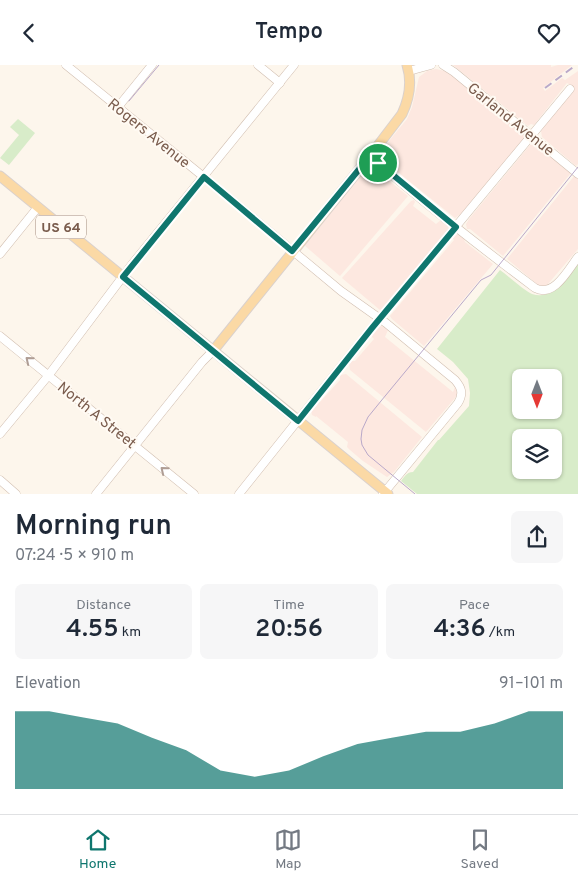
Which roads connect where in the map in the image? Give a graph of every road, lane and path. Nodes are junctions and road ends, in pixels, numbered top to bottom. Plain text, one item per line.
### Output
1 (66, 65) edge
2 (152, 65) edge
3 (258, 65) edge
4 (294, 65) edge
5 (431, 65) edge
6 (443, 65) edge
7 (408, 68) edge
8 (280, 83) junction
9 (570, 89) dead end
10 (118, 107) junction
11 (531, 135) junction
12 (370, 156) junction
13 (578, 174) edge
14 (0, 176) edge
15 (204, 177) junction
16 (38, 207) junction
17 (456, 227) junction
18 (292, 251) junction
19 (0, 253) edge
20 (578, 257) edge
21 (123, 277) junction
22 (380, 319) junction
23 (0, 336) edge
24 (213, 351) junction
25 (48, 376) junction
26 (298, 421) junction
27 (0, 434) edge
28 (135, 447) junction
29 (0, 481) edge
30 (385, 493) edge
31 (16, 494) edge
32 (96, 494) edge
33 (194, 494) edge
34 (239, 494) edge

1 - 10 street, Rogers Avenue
2 - 10 street
3 - 8 street
4 - 8 street
5 - 7 street
6 - 11 street, Garland Avenue
7 - 12 main road
8 - 15 street
9 - 11 street
10 - 15 street, Rogers Avenue
11 - 13 street, Garland Avenue
11 - 17 street
12 - 17 street
12 - 18 main road
14 - 16 main road, US 64
15 - 18 street, Rogers Avenue
15 - 21 street
16 - 19 street
16 - 21 main road, US 64
17 - 20 street
17 - 22 street
18 - 22 street, Rogers Avenue
18 - 24 main road
21 - 24 main road, US 64
21 - 25 street
22 - 26 street
22 - 30 street, Rogers Avenue
25 -> 23 street, North A Street
24 - 26 main road, US 64
24 - 28 street
25 - 27 street
25 - 28 street, North A Street
26 - 30 main road, US 64
26 - 34 street
28 - 32 street
33 -> 28 street, North A Street
29 - 31 street

